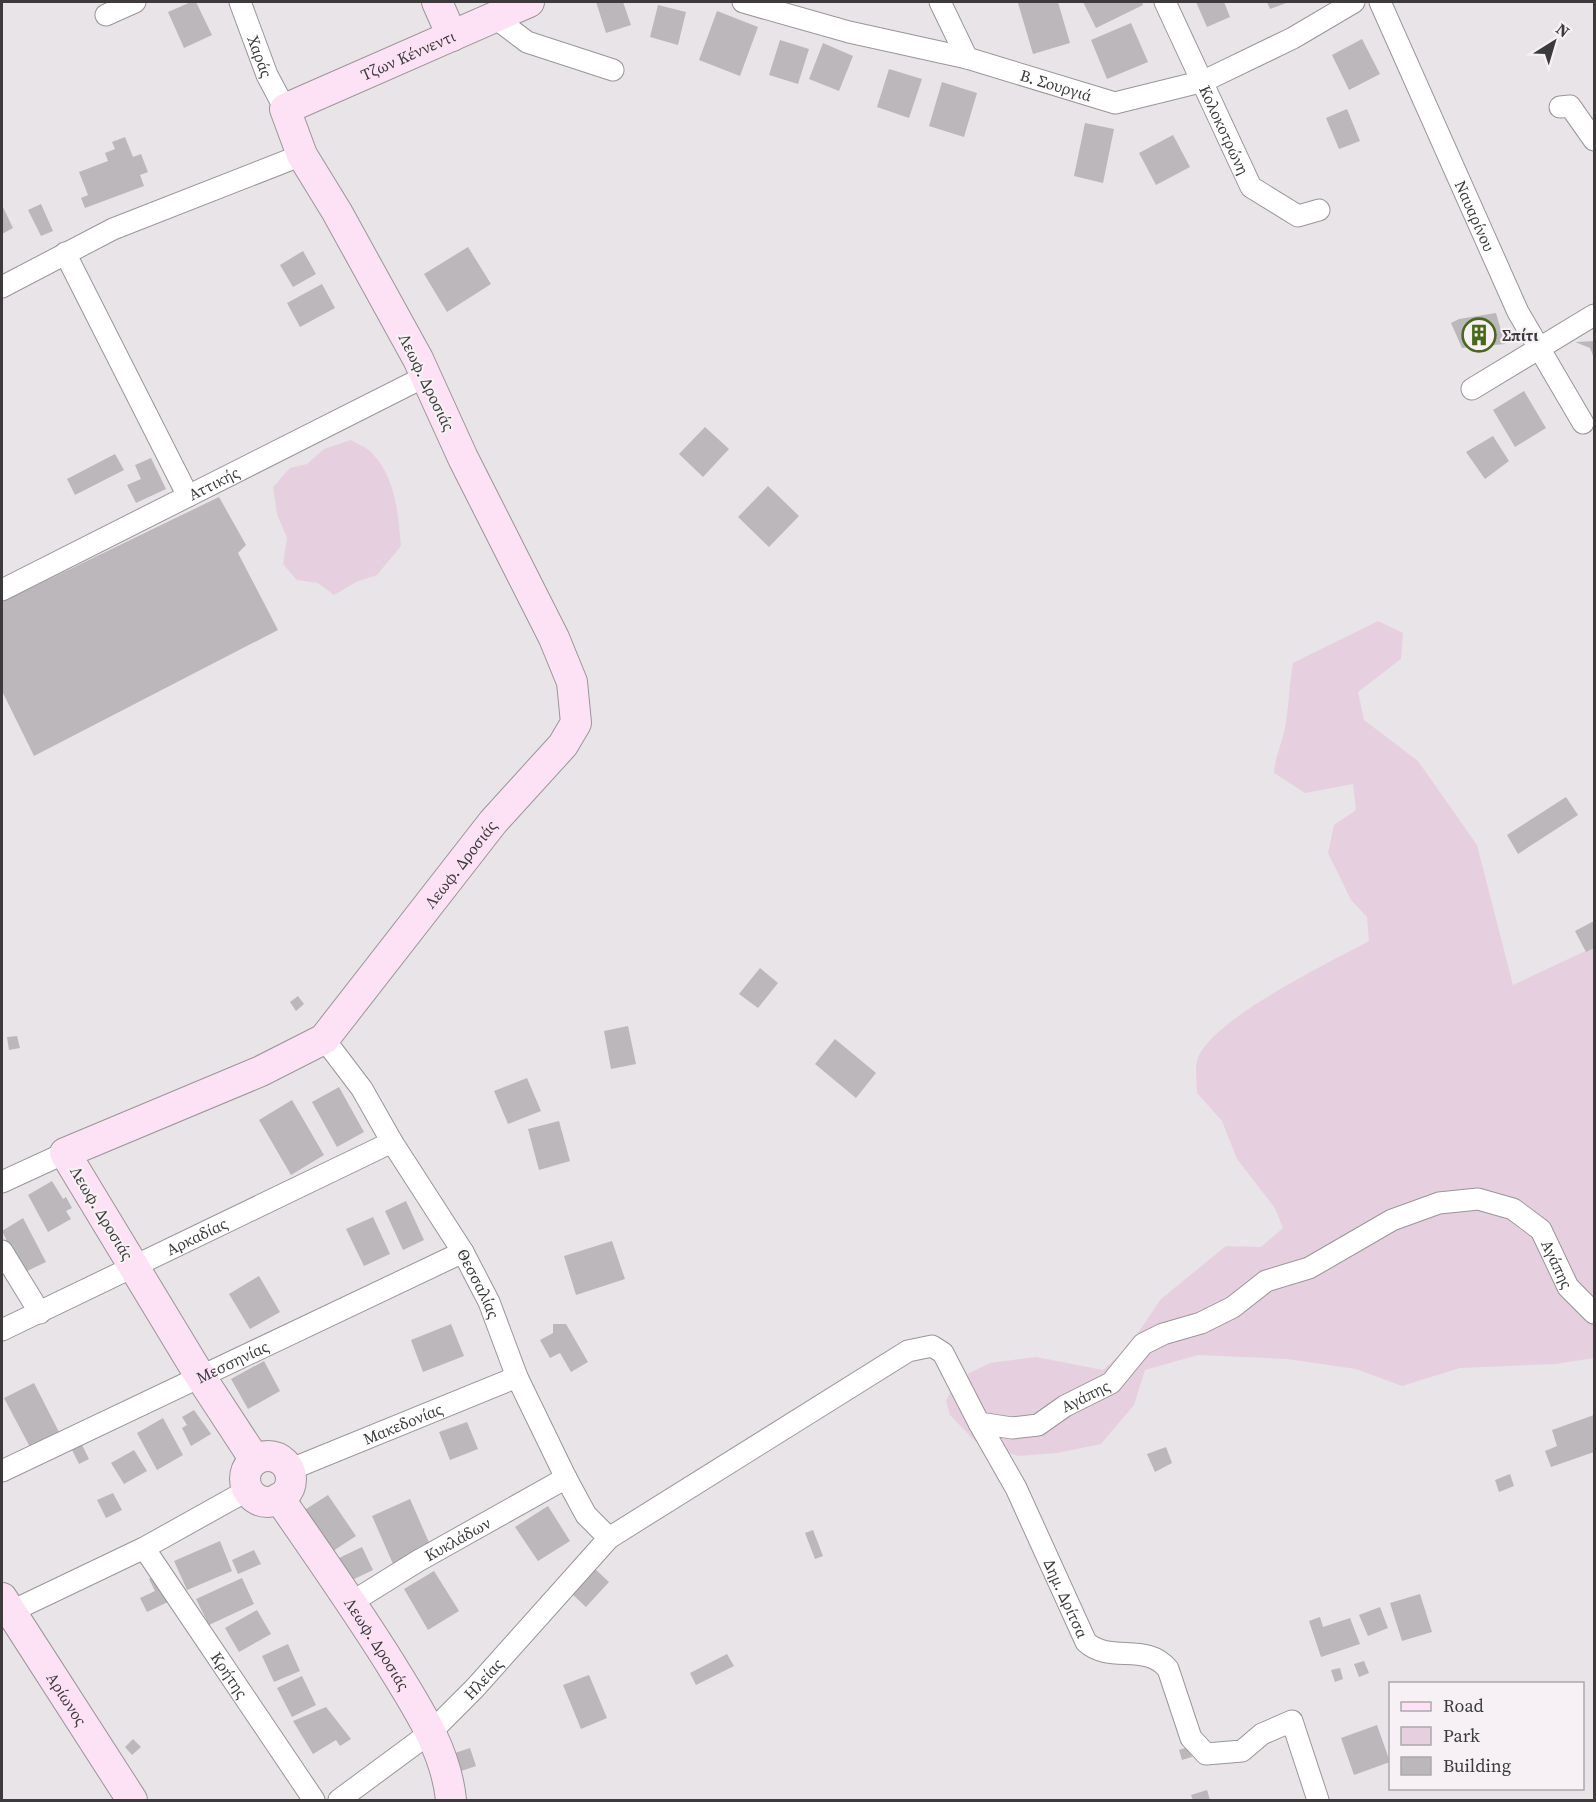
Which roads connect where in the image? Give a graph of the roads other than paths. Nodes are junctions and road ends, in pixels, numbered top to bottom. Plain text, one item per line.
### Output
1 (135, 2) edge
2 (240, 2) edge
3 (437, 2) edge
4 (529, 2) edge
5 (743, 2) edge
6 (941, 2) edge
7 (1165, 2) edge
8 (1354, 2) edge
9 (1380, 2) edge
10 (106, 15) dead end
11 (494, 17) junction
12 (452, 36) junction
13 (967, 58) junction
14 (613, 70) dead end
15 (1204, 81) junction
16 (1560, 107) dead end
17 (285, 109) junction
18 (1594, 140) edge
19 (302, 155) junction
20 (1319, 210) dead end
21 (65, 253) junction
22 (2, 287) edge
23 (1594, 315) edge
24 (1539, 350) junction
25 (426, 376) junction
26 (1472, 389) dead end
27 (1583, 423) dead end
28 (188, 496) junction
29 (2, 590) edge
30 (324, 1039) junction
31 (392, 1142) junction
32 (65, 1153) junction
33 (2, 1182) edge
34 (2, 1251) edge
35 (463, 1252) junction
36 (135, 1268) junction
37 (40, 1313) junction
38 (1594, 1313) edge
39 (2, 1330) edge
40 (200, 1376) junction
41 (517, 1377) junction
42 (978, 1423) junction
43 (255, 1460) junction
44 (289, 1470) junction
45 (2, 1471) edge
46 (566, 1478) junction
47 (248, 1490) junction
48 (279, 1498) junction
49 (609, 1538) junction
50 (144, 1548) junction
51 (352, 1602) junction
52 (6, 1605) edge
53 (431, 1732) junction
54 (132, 1800) edge
55 (314, 1800) edge
56 (339, 1800) edge
57 (451, 1800) edge
58 (1318, 1800) edge

1 - 10 street
2 - 17 street, Χαράς
3 - 12 street
4 - 11 street, Τζων Κέννεντι
5 - 13 street, Β. Σουργιά
6 - 13 street
7 - 15 street, Κολοκοτρώνη
8 - 15 street, Β. Σουργιά
9 - 24 street, Ναυαρίνου
11 - 12 street, Τζων Κέννεντι
11 - 14 street
12 - 17 street, Τζων Κέννεντι
13 - 15 street, Β. Σουργιά
15 - 20 street, Κολοκοτρώνη
16 - 18 street
17 - 19 street, Λεωφ. Δροσιάς
19 - 21 street
19 - 25 street, Λεωφ. Δροσιάς
21 - 22 street
21 - 28 street
23 - 24 street
24 - 26 street
24 - 27 street, Ναυαρίνου
25 - 28 street, Αττικής
25 - 30 street, Λεωφ. Δροσιάς
28 - 29 street, Αττικής
30 - 31 street, Θεσσαλίας
30 - 32 street, Λεωφ. Δροσιάς
31 - 35 street, Θεσσαλίας
31 - 36 street, Αρκαδίας
32 - 33 street
32 - 36 street, Λεωφ. Δροσιάς
34 - 37 street
35 - 40 street, Μεσσηνίας
35 - 41 street, Θεσσαλίας
36 - 37 street, Αρκαδίας
36 - 40 street, Λεωφ. Δροσιάς
37 - 39 street, Αρκαδίας
38 - 42 street, Αγάπης
40 - 43 street, Λεωφ. Δροσιάς
40 - 45 street, Μεσσηνίας
41 - 44 street, Μακεδονίας
41 - 46 street, Θεσσαλίας
42 - 49 street
42 - 58 street, Δημ. Δρίτσα
43 - 44 street
43 - 47 street
44 - 48 street
46 - 49 street, Θεσσαλίας
46 - 51 street, Κυκλάδων
47 - 48 street
47 - 50 street
48 - 51 street, Λεωφ. Δροσιάς
49 - 53 street, Ηλείας
50 - 52 street
50 - 55 street, Κρήτης
51 - 53 street, Λεωφ. Δροσιάς
52 - 54 street, Αρίωνος
53 - 56 street, Ηλείας
53 - 57 street, Λεωφ. Δροσιάς

